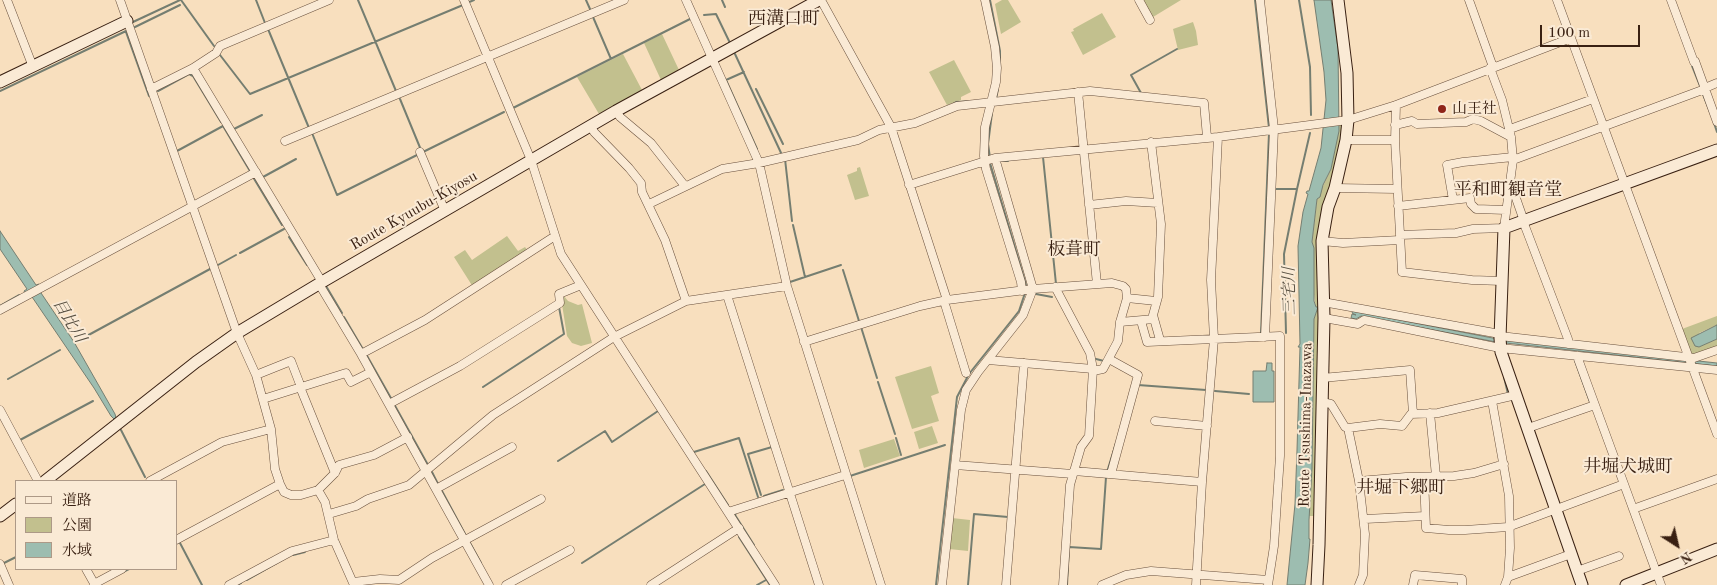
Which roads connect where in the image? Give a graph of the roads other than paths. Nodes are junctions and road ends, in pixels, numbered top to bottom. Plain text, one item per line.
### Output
1 (7, 0) edge
2 (120, 0) edge
3 (329, 0) edge
4 (464, 0) edge
5 (624, 0) edge
6 (686, 0) edge
7 (985, 0) edge
8 (1139, 0) edge
9 (1260, 0) edge
10 (1338, 0) edge
11 (1469, 0) edge
12 (1557, 0) edge
13 (1671, 0) edge
14 (816, 1) edge
15 (1150, 20) dead end
16 (127, 21) junction
17 (1571, 38) junction
18 (488, 57) junction
19 (712, 59) junction
20 (33, 67) junction
21 (193, 68) junction
22 (1492, 68) junction
23 (0, 82) edge
24 (1717, 83) edge
25 (1705, 88) junction
26 (151, 89) junction
27 (1078, 92) junction
28 (1593, 99) junction
29 (994, 102) junction
30 (1396, 105) junction
31 (616, 111) junction
32 (1346, 120) junction
33 (1717, 122) edge
34 (1395, 125) junction
35 (591, 126) junction
36 (891, 127) junction
37 (1603, 127) junction
38 (1271, 129) junction
39 (1510, 133) junction
40 (1207, 137) junction
41 (1218, 137) junction
42 (1346, 140) junction
43 (1395, 140) junction
44 (285, 141) dead end
45 (1151, 142) junction
46 (1084, 149) junction
47 (1717, 150) edge
48 (420, 152) dead end
49 (1513, 158) junction
50 (990, 159) junction
51 (531, 160) junction
52 (759, 163) junction
53 (256, 172) junction
54 (1510, 182) junction
55 (1624, 184) junction
56 (910, 185) junction
57 (685, 186) junction
58 (1335, 188) junction
59 (1397, 189) junction
60 (1453, 200) junction
61 (1158, 203) junction
62 (649, 204) junction
63 (1089, 205) junction
64 (193, 206) junction
65 (1398, 206) junction
66 (1506, 210) junction
67 (445, 211) junction
68 (1524, 221) junction
69 (1504, 228) junction
70 (555, 236) junction
71 (1400, 237) junction
72 (1322, 242) junction
73 (1502, 281) junction
74 (320, 283) junction
75 (1097, 284) junction
76 (581, 285) junction
77 (787, 286) junction
78 (1055, 287) junction
79 (1027, 290) junction
80 (728, 295) junction
81 (1127, 298) junction
82 (946, 300) junction
83 (686, 301) junction
84 (1156, 301) junction
85 (1323, 302) junction
86 (0, 310) edge
87 (1324, 318) junction
88 (1154, 320) junction
89 (1141, 321) junction
90 (1120, 322) junction
91 (237, 334) junction
92 (614, 337) junction
93 (1265, 337) junction
94 (1214, 339) junction
95 (1160, 340) junction
96 (1500, 340) junction
97 (804, 342) junction
98 (1568, 344) junction
99 (1717, 350) edge
100 (361, 354) junction
101 (1577, 356) junction
102 (1109, 359) junction
103 (988, 360) junction
104 (1691, 362) junction
105 (1024, 363) junction
106 (1093, 370) junction
107 (1717, 370) edge
108 (371, 372) junction
109 (966, 373) dead end
110 (256, 375) junction
111 (1322, 378) junction
112 (300, 387) junction
113 (1516, 395) junction
114 (263, 399) junction
115 (1492, 401) junction
116 (1322, 402) junction
117 (389, 404) junction
118 (1595, 405) junction
119 (0, 410) edge
120 (1430, 413) junction
121 (1413, 414) junction
122 (1155, 421) dead end
123 (1207, 426) junction
124 (271, 428) junction
125 (1348, 428) junction
126 (1528, 428) junction
127 (1717, 434) edge
128 (408, 437) junction
129 (512, 447) dead end
130 (1504, 464) junction
131 (955, 465) junction
132 (1015, 470) junction
133 (426, 471) junction
134 (1073, 472) junction
135 (334, 473) junction
136 (846, 474) junction
137 (1111, 474) junction
138 (1436, 476) junction
139 (1424, 477) junction
140 (1717, 479) edge
141 (37, 480) edge
142 (46, 480) edge
143 (152, 480) edge
144 (1359, 481) junction
145 (1202, 482) junction
146 (280, 484) junction
147 (1624, 484) junction
148 (436, 489) junction
149 (318, 490) junction
150 (790, 492) junction
151 (541, 499) dead end
152 (15, 505) edge
153 (1556, 509) junction
154 (1633, 509) junction
155 (728, 512) junction
156 (329, 514) junction
157 (0, 516) edge
158 (1425, 516) junction
159 (1365, 519) junction
160 (1508, 527) junction
161 (739, 528) junction
162 (178, 539) edge
163 (334, 540) junction
164 (464, 540) junction
165 (1717, 549) edge
166 (570, 550) dead end
167 (1571, 554) junction
168 (1618, 556) dead end
169 (0, 564) edge
170 (87, 570) edge
171 (120, 570) edge
172 (1577, 571) junction
173 (1657, 573) junction
174 (1197, 574) junction
175 (1126, 575) junction
176 (1508, 577) junction
177 (1268, 583) edge
178 (94, 584) edge
179 (354, 584) edge
180 (9, 585) edge
181 (229, 585) edge
182 (489, 585) edge
183 (506, 585) edge
184 (651, 585) edge
185 (775, 585) edge
186 (819, 585) edge
187 (881, 585) edge
188 (942, 585) edge
189 (1006, 585) edge
190 (1063, 585) edge
191 (1102, 585) edge
192 (1125, 585) edge
193 (1196, 585) edge
194 (1317, 585) edge
195 (1359, 585) edge
196 (1413, 585) edge
197 (1462, 585) edge
198 (1505, 585) edge
199 (1582, 585) edge
200 (1626, 585) edge
201 (1661, 585) edge

1 - 20 street
2 - 16 street
3 - 21 street
4 - 18 street
5 - 18 street
6 - 19 street
7 - 29 street
8 - 15 street
9 - 38 street
10 - 32 main road, Route Tsushima-Inazawa
11 - 22 street
12 - 17 street
13 - 25 street
14 - 19 main road, Route Kyuubu-Kiyosu
14 - 36 street
16 - 20 main road
16 - 26 street
17 - 22 street
17 - 28 street
18 - 44 street
18 - 51 street
19 - 31 main road, Route Kyuubu-Kiyosu
19 - 52 street
20 - 23 main road
21 - 26 street
21 - 53 street
22 - 30 street
22 - 39 street
24 - 25 street
25 - 33 street
25 - 37 street
26 - 64 street
27 - 29 street
27 - 40 street
27 - 46 street
28 - 37 street
28 - 39 street
29 - 36 street
29 - 50 street
30 - 32 street
30 - 34 street
31 - 35 main road, Route Kyuubu-Kiyosu
31 - 57 street
32 - 38 street
32 - 42 main road, Route Tsushima-Inazawa
34 - 39 street
34 - 43 street
35 - 51 main road, Route Kyuubu-Kiyosu
35 - 62 street
36 - 52 street
36 - 56 street
37 - 49 street
37 - 55 street
38 - 41 street
38 - 93 street
39 - 49 street
40 - 41 street
40 - 45 street
41 - 94 street
42 - 43 street
42 - 58 main road, Route Tsushima-Inazawa
43 - 59 street
45 - 46 street
45 - 61 street
46 - 50 street
46 - 63 street
47 - 55 main road
48 - 67 street
49 - 54 street
49 - 60 street
50 - 56 street
50 - 79 street
50 - 79 street
51 - 67 main road, Route Kyuubu-Kiyosu
51 - 70 street
52 - 57 street
52 - 77 street
53 - 64 street
53 - 74 street
54 - 66 street
54 - 68 street
55 - 68 main road
55 - 104 street
56 - 82 street
57 - 62 street
58 - 59 street
58 - 72 main road, Route Tsushima-Inazawa
59 - 65 street
60 - 65 street
60 - 66 street
61 - 63 street
61 - 84 street
62 - 83 street
63 - 75 street
64 - 86 street
64 - 91 street
65 - 71 street
66 - 69 street
67 - 74 main road, Route Kyuubu-Kiyosu
68 - 69 main road
68 - 98 street
69 - 71 street
69 - 73 main road
70 - 76 street
70 - 100 street
71 - 72 street
71 - 73 street
72 - 85 main road, Route Tsushima-Inazawa
73 - 96 main road
74 - 91 main road, Route Kyuubu-Kiyosu
74 - 100 street
75 - 78 street
75 - 81 street
76 - 92 street
76 - 117 street
77 - 80 street
77 - 97 street
78 - 79 street
78 - 106 street
79 - 82 street
79 - 103 street
80 - 83 street
80 - 150 street
81 - 84 street
81 - 90 street
82 - 97 street
82 - 109 street
83 - 92 street
84 - 88 street
85 - 87 main road, Route Tsushima-Inazawa
85 - 96 street
87 - 96 street
87 - 111 main road, Route Tsushima-Inazawa
88 - 89 street
88 - 95 street
89 - 90 street
89 - 95 street
90 - 102 street
91 - 110 street
91 - 142 main road, Route Kyuubu-Kiyosu
92 - 133 street
92 - 155 street
93 - 94 street
93 - 177 street
94 - 95 street
94 - 123 street
96 - 98 street
96 - 101 street
96 - 113 main road
97 - 136 street
98 - 104 street
99 - 104 street
100 - 108 street
101 - 104 street
101 - 118 street
102 - 106 street
102 - 137 street
103 - 105 street
103 - 131 street
104 - 107 street
104 - 127 street
105 - 106 street
105 - 132 street
106 - 134 street
108 - 112 street
108 - 117 street
110 - 112 street
110 - 114 street
111 - 116 main road, Route Tsushima-Inazawa
111 - 121 street
112 - 114 street
112 - 135 street
113 - 115 street
113 - 126 main road
114 - 124 street
115 - 120 street
115 - 130 street
116 - 125 street
116 - 194 main road, Route Tsushima-Inazawa
117 - 128 street
118 - 126 street
118 - 147 street
119 - 141 street
120 - 121 street
120 - 138 street
121 - 125 street
122 - 123 street
123 - 145 street
124 - 143 street
124 - 146 street
125 - 144 street
126 - 153 main road
128 - 133 street
128 - 135 street
129 - 148 street
130 - 138 street
130 - 160 street
131 - 132 street
131 - 188 street
132 - 134 street
132 - 189 street
133 - 148 street
133 - 156 street
134 - 137 street
134 - 190 street
135 - 149 street
136 - 150 street
136 - 187 street
137 - 145 street
138 - 139 street
139 - 144 street
139 - 158 street
140 - 154 street
144 - 159 street
145 - 174 street
146 - 149 street
146 - 162 street
147 - 153 street
147 - 154 street
148 - 164 street
149 - 156 street
150 - 155 street
150 - 186 street
151 - 164 street
152 - 157 main road
153 - 160 street
153 - 167 main road
154 - 173 street
155 - 161 street
156 - 163 street
158 - 159 street
158 - 160 street
159 - 195 street
160 - 176 street
161 - 184 street
161 - 185 street
163 - 179 street
163 - 181 street
164 - 179 street
164 - 182 street
165 - 173 main road
166 - 183 street
167 - 172 main road
167 - 176 street
168 - 172 street
169 - 180 street
170 - 178 street
171 - 178 street
172 - 199 main road
173 - 200 main road
173 - 201 street
174 - 175 street
174 - 177 street
174 - 193 street
175 - 191 street
175 - 192 street
176 - 198 street
196 - 197 street

